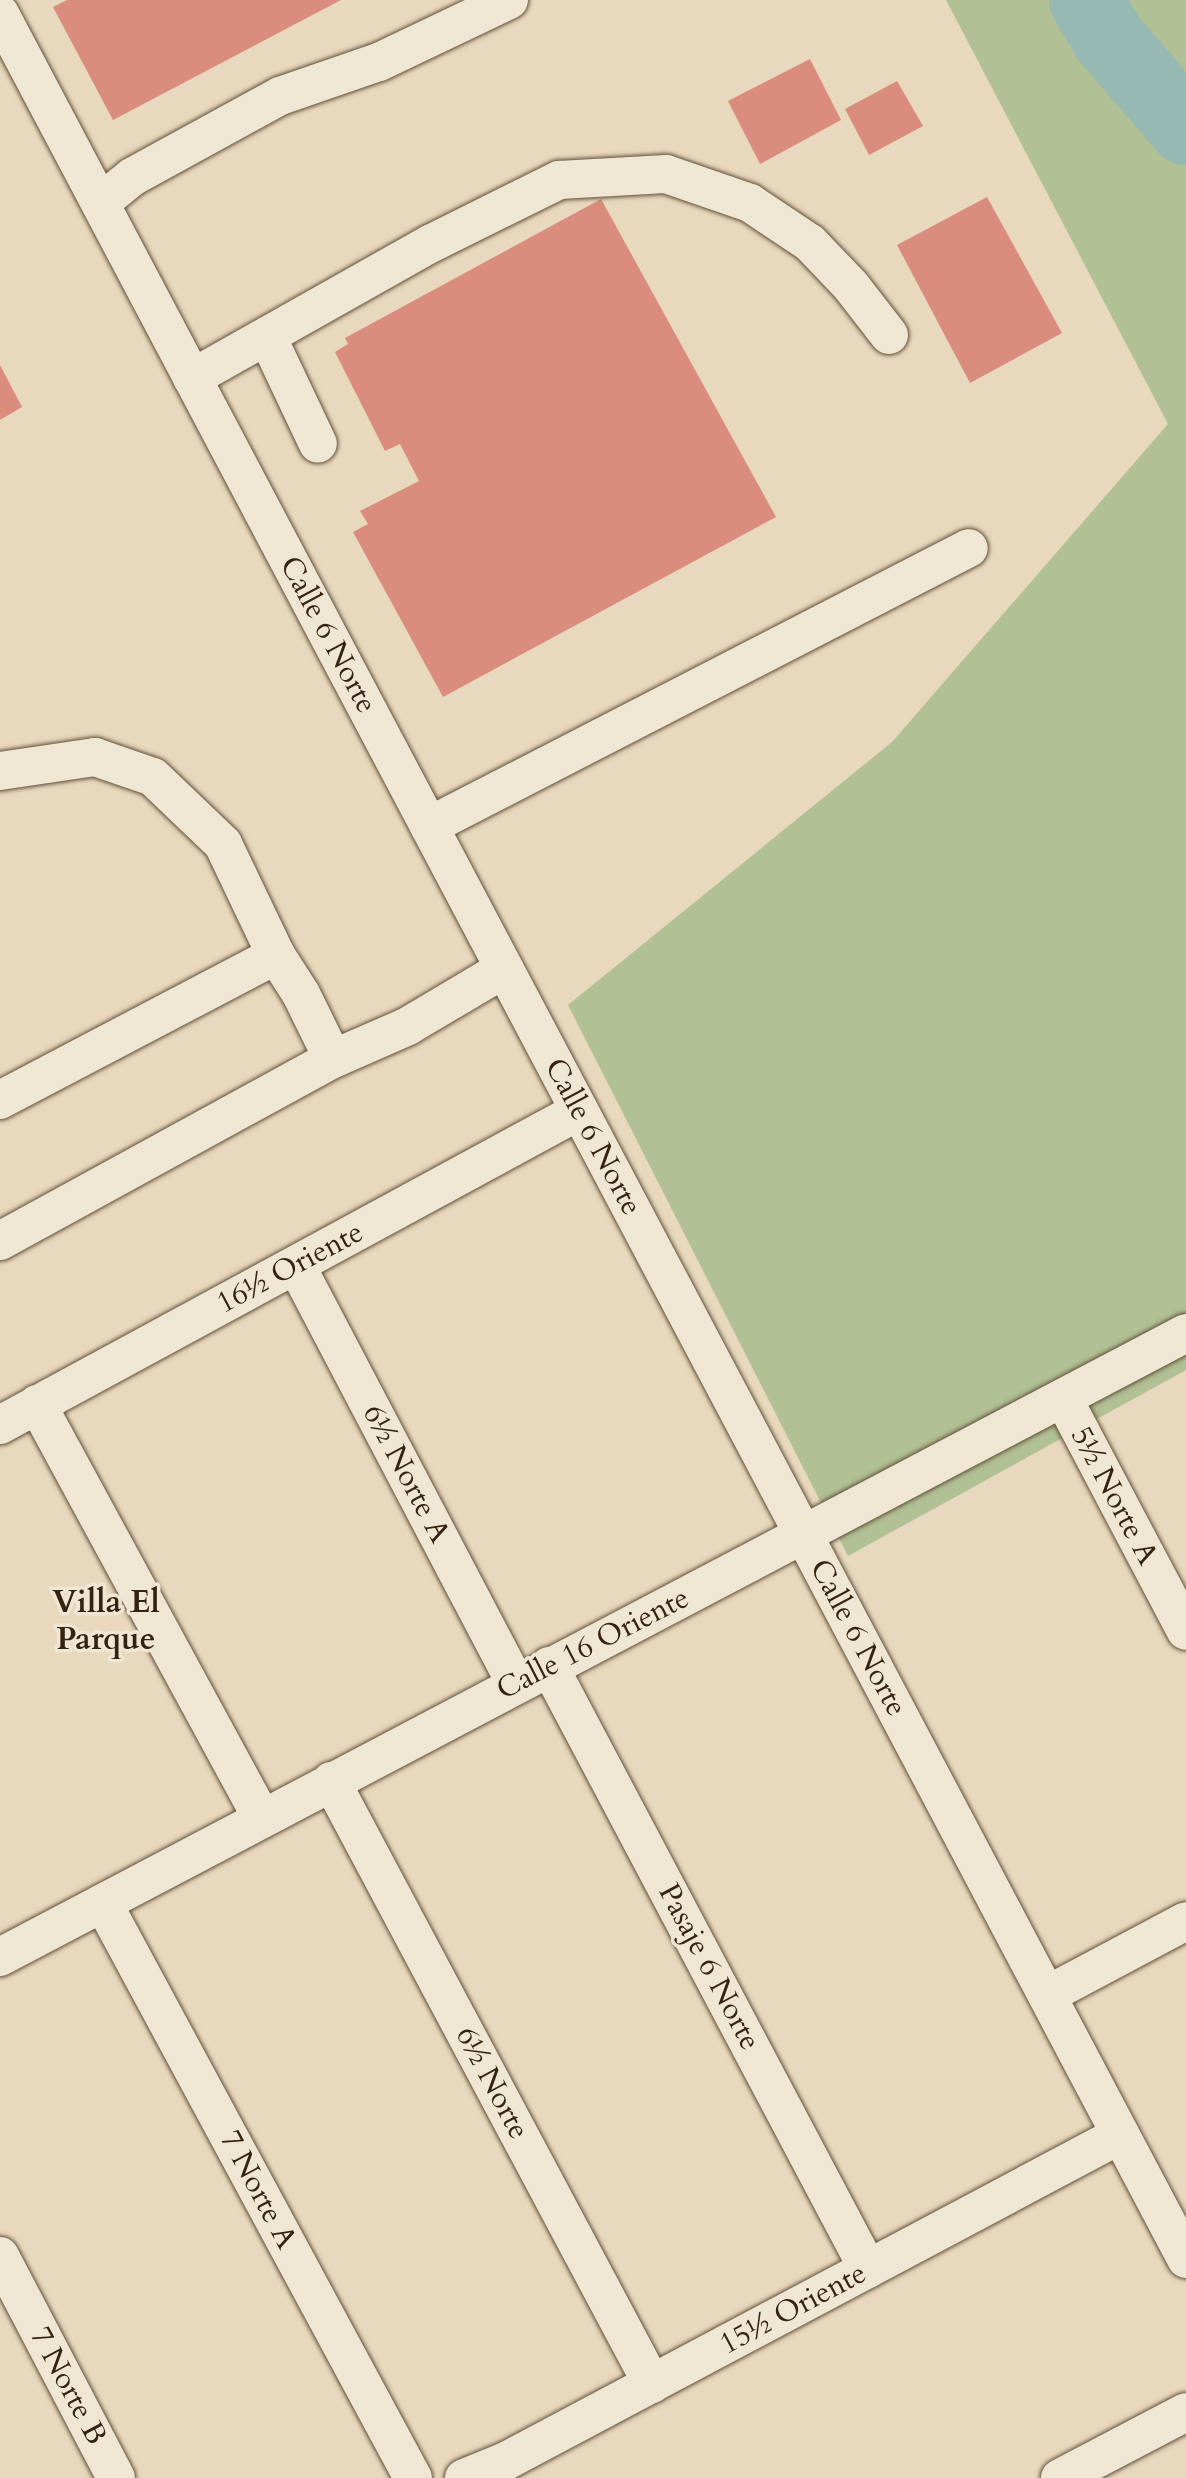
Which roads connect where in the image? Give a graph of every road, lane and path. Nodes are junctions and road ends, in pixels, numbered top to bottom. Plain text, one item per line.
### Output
1 (509, 0) edge
2 (0, 15) edge
3 (100, 203) junction
4 (889, 335) dead end
5 (267, 336) junction
6 (192, 378) junction
7 (318, 444) dead end
8 (969, 548) dead end
9 (0, 771) edge
10 (429, 826) junction
11 (276, 955) junction
12 (503, 969) junction
13 (332, 1059) junction
14 (0, 1101) edge
15 (579, 1111) junction
16 (0, 1241) edge
17 (296, 1265) junction
18 (1186, 1333) edge
19 (1063, 1398) junction
20 (37, 1404) junction
21 (0, 1425) edge
22 (804, 1535) junction
23 (1186, 1631) edge
24 (549, 1666) junction
25 (516, 1684) junction
26 (331, 1781) junction
27 (261, 1818) junction
28 (103, 1903) junction
29 (1186, 1921) edge
30 (0, 1957) edge
31 (1047, 1995) junction
32 (1120, 2135) junction
33 (0, 2256) edge
34 (1186, 2259) edge
35 (868, 2269) junction
36 (652, 2384) junction
37 (1186, 2412) edge
38 (510, 2470) edge
39 (116, 2478) edge
40 (412, 2478) edge
41 (464, 2478) edge
42 (1060, 2478) edge

1 - 3 street
2 - 3 street, Calle 6 Norte
3 - 6 street, Calle 6 Norte
4 - 5 street
5 - 6 street
5 - 7 street
6 - 10 street, Calle 6 Norte
8 - 10 street
9 - 11 street
10 - 12 street, Calle 6 Norte
11 - 13 street
11 - 14 street
12 - 13 street
12 - 15 street, Calle 6 Norte
13 - 16 street
15 - 17 street, 16½ Oriente
15 - 22 street, Calle 6 Norte
17 - 20 street, 16½ Oriente
17 - 25 street, 6½ Norte A
18 - 19 street, Calle 16 Oriente
19 - 22 street, Calle 16 Oriente
19 - 23 street, 5½ Norte A
20 - 21 street, 16½ Oriente
20 - 27 street
22 - 24 street, Calle 16 Oriente
22 - 31 street, Calle 6 Norte
24 - 25 street, Calle 16 Oriente
24 - 35 street, Pasaje 6 Norte
25 - 26 street, Calle 16 Oriente
26 - 27 street, Calle 16 Oriente
26 - 36 street, 6½ Norte
27 - 28 street, Calle 16 Oriente
28 - 30 street, Calle 16 Oriente
28 - 40 street, 7 Norte A
29 - 31 street
31 - 32 street, Calle 6 Norte
32 - 34 street, Calle 6 Norte
32 - 35 street, 15½ Oriente
33 - 39 street, 7 Norte B
35 - 36 street, 15½ Oriente
36 - 38 street, 15½ Oriente
37 - 42 street
38 - 41 street, 15½ Oriente

